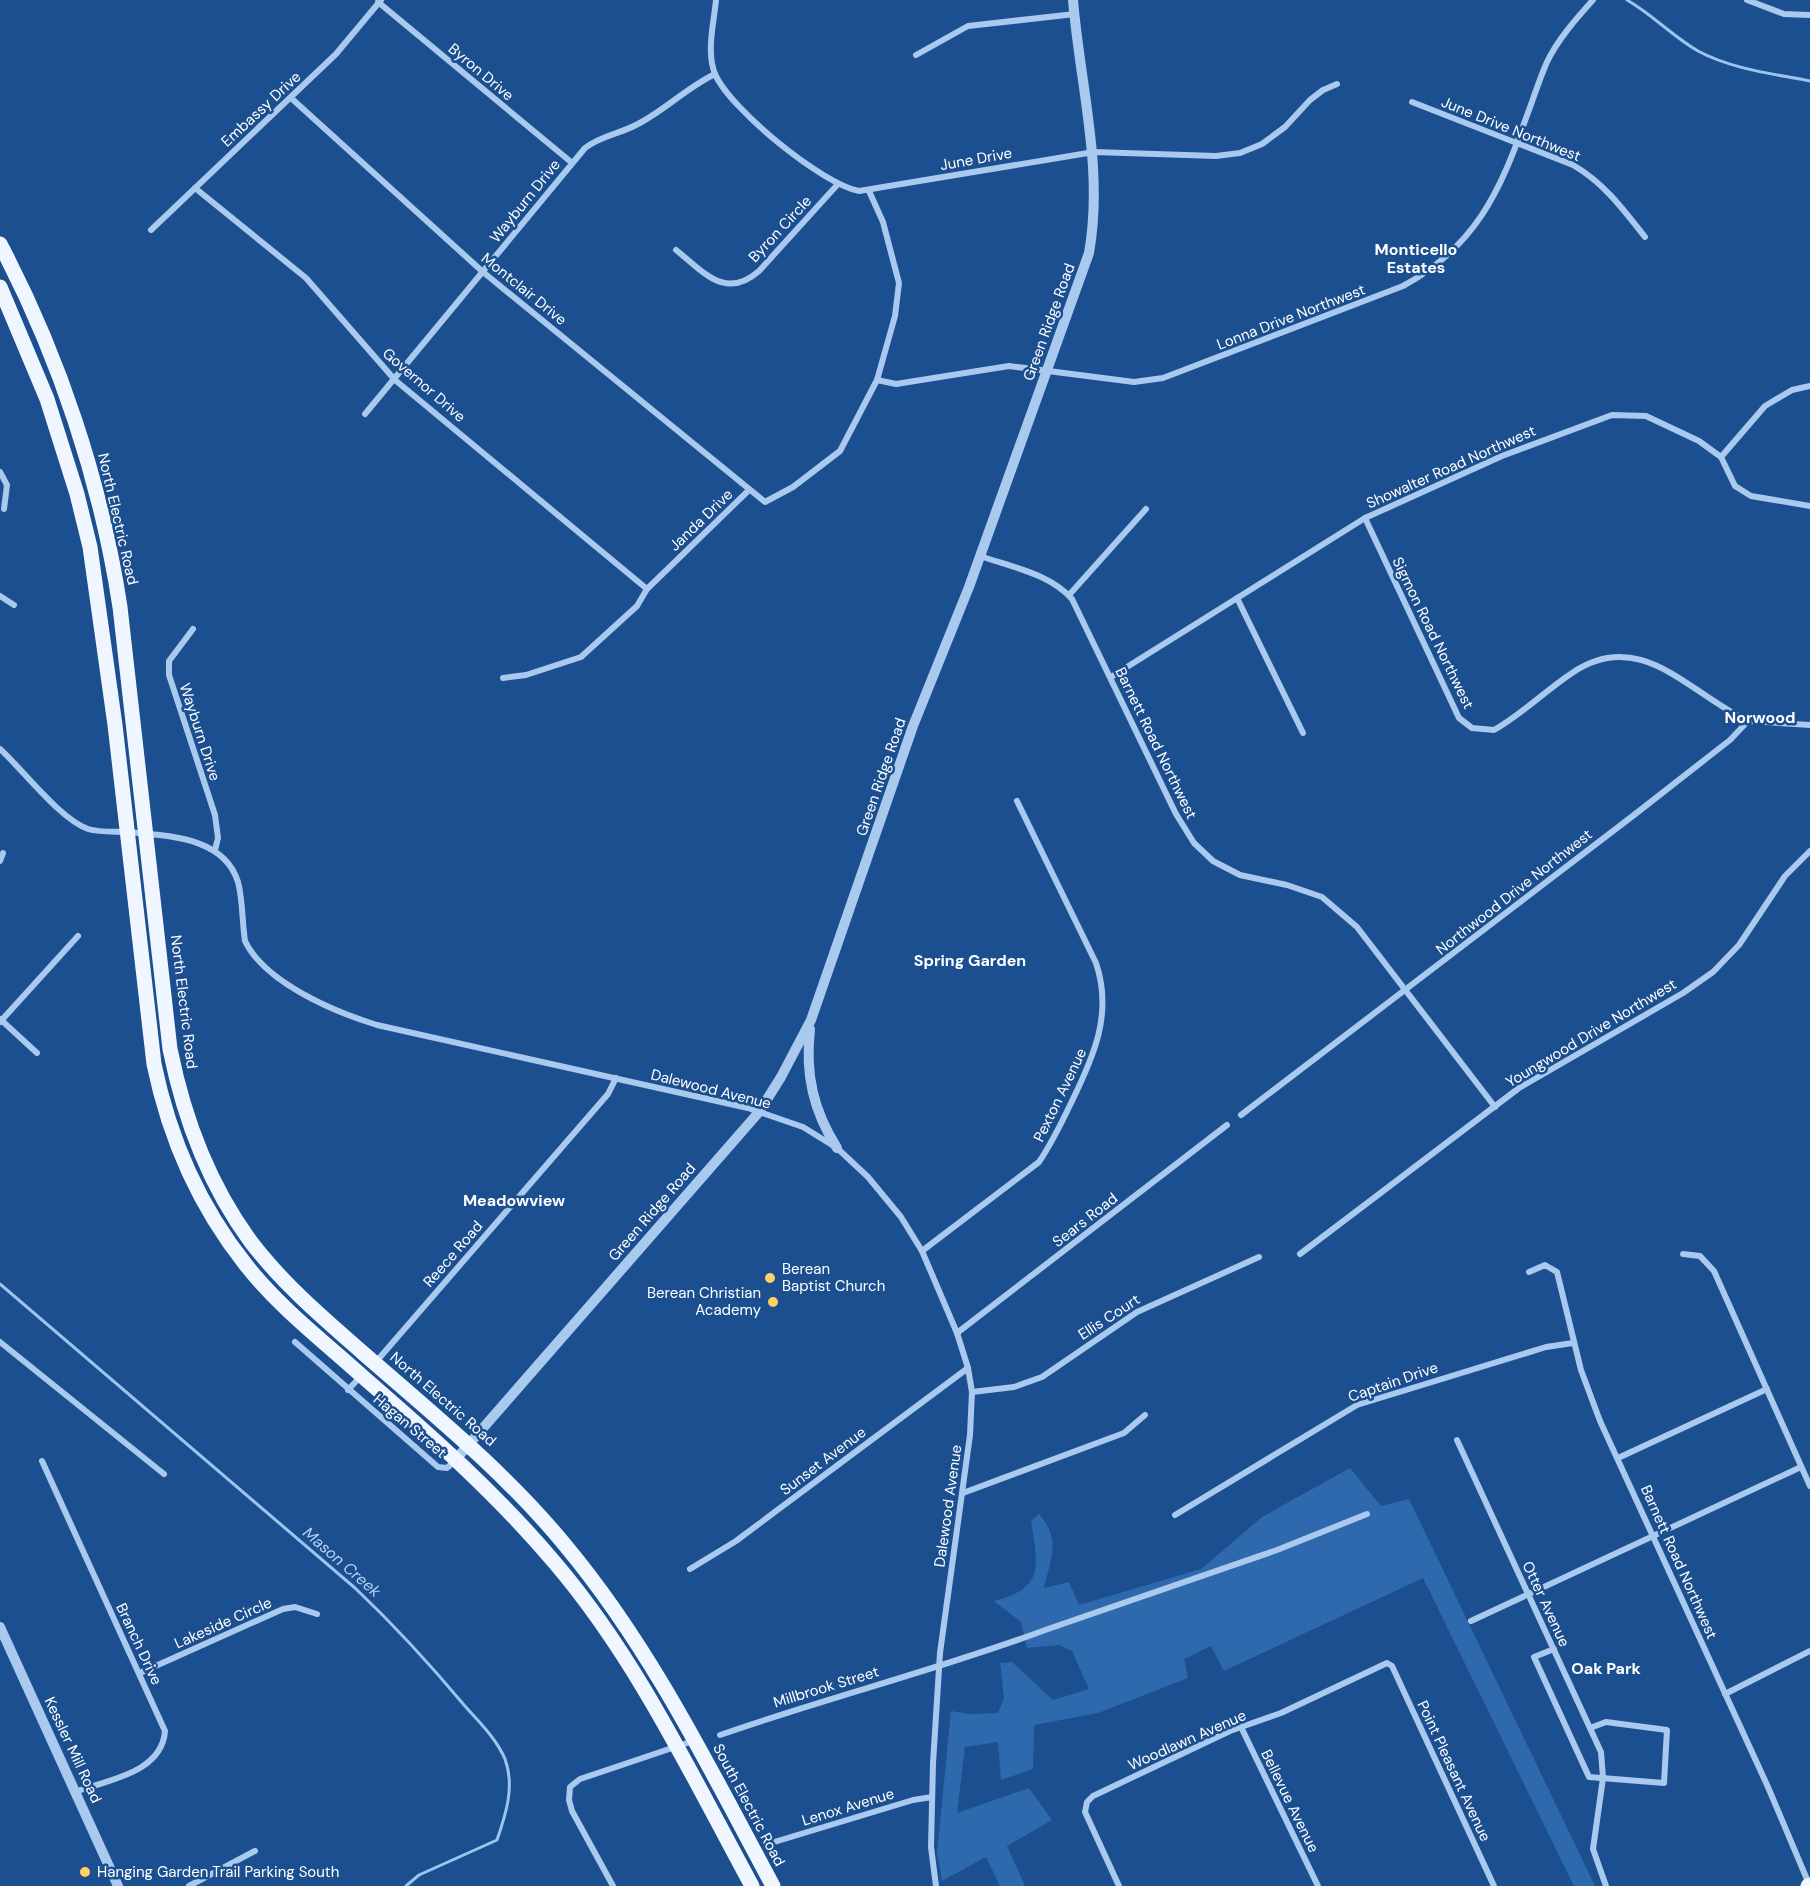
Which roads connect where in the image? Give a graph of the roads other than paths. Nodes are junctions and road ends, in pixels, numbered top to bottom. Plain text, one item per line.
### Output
1 (716, 0) edge
2 (1073, 0) edge
3 (1593, 0) edge
4 (1746, 0) edge
5 (379, 1) edge
6 (1075, 14) junction
7 (1810, 15) edge
8 (916, 55) dead end
9 (715, 74) junction
10 (1336, 84) dead end
11 (291, 98) junction
12 (1412, 102) dead end
13 (1517, 143) junction
14 (1094, 152) junction
15 (572, 162) junction
16 (838, 184) junction
17 (195, 188) junction
18 (869, 191) junction
19 (151, 230) dead end
20 (1645, 237) dead end
21 (0, 244) edge
22 (676, 250) dead end
23 (483, 272) junction
24 (22, 289) junction
25 (2, 298) edge
26 (1047, 373) junction
27 (395, 380) junction
28 (877, 380) junction
29 (1810, 386) edge
30 (365, 414) dead end
31 (1720, 457) junction
32 (0, 472) edge
33 (748, 491) junction
34 (1810, 506) edge
35 (4, 509) dead end
36 (1146, 509) dead end
37 (1365, 518) junction
38 (981, 556) junction
39 (647, 589) junction
40 (1069, 595) junction
41 (0, 596) edge
42 (1237, 598) junction
43 (14, 605) dead end
44 (193, 629) dead end
45 (1111, 677) junction
46 (503, 678) dead end
47 (1748, 721) junction
48 (1810, 725) edge
49 (1303, 733) dead end
50 (0, 749) edge
51 (1017, 801) dead end
52 (128, 832) junction
53 (146, 834) junction
54 (215, 850) junction
55 (1810, 851) edge
56 (3, 853) dead end
57 (0, 861) edge
58 (78, 936) dead end
59 (1406, 990) junction
60 (0, 1020) edge
61 (811, 1020) junction
62 (37, 1053) dead end
63 (616, 1078) junction
64 (1494, 1107) junction
65 (759, 1112) junction
66 (1241, 1114) dead end
67 (1227, 1125) dead end
68 (837, 1148) junction
69 (922, 1251) junction
70 (1300, 1254) dead end
71 (1683, 1254) dead end
72 (1259, 1257) dead end
73 (1529, 1272) dead end
74 (957, 1333) junction
75 (0, 1342) edge
76 (295, 1342) dead end
77 (1573, 1343) junction
78 (375, 1363) junction
79 (968, 1368) junction
80 (361, 1375) junction
81 (1767, 1389) junction
82 (348, 1390) junction
83 (972, 1392) junction
84 (1145, 1415) dead end
85 (1457, 1440) dead end
86 (468, 1445) junction
87 (1618, 1458) junction
88 (456, 1459) junction
89 (42, 1461) dead end
90 (1801, 1467) junction
91 (164, 1474) dead end
92 (1810, 1486) edge
93 (963, 1493) junction
94 (1367, 1514) dead end
95 (1175, 1515) dead end
96 (1653, 1536) junction
97 (690, 1569) dead end
98 (1528, 1594) junction
99 (318, 1614) dead end
100 (1471, 1622) dead end
101 (0, 1627) edge
102 (1554, 1648) junction
103 (1810, 1651) edge
104 (939, 1665) junction
105 (1392, 1666) joint
106 (140, 1673) junction
107 (1725, 1694) junction
108 (1241, 1727) junction
109 (1590, 1728) junction
110 (720, 1735) dead end
111 (694, 1741) junction
112 (675, 1745) junction
113 (1603, 1778) junction
114 (75, 1792) junction
115 (932, 1797) junction
116 (771, 1843) dead end
117 (255, 1851) dead end
118 (118, 1886) edge
119 (189, 1886) edge
120 (613, 1886) edge
121 (752, 1886) edge
122 (773, 1886) edge
123 (936, 1886) edge
124 (1119, 1886) edge
125 (1318, 1886) edge
126 (1494, 1886) edge
127 (1606, 1886) edge
128 (1809, 1886) edge

1 - 9 street
2 - 6 street, Green Ridge Road
3 - 13 street, Lonna Drive Northwest
4 - 7 street
5 - 11 street, Embassy Drive
5 - 15 street, Byron Drive
6 - 8 street
6 - 14 street, Green Ridge Road
9 - 15 street, Wayburn Drive
9 - 16 street, June Drive
10 - 14 street, June Drive
11 - 17 street, Embassy Drive
11 - 23 street, Montclair Drive
12 - 13 street, June Drive Northwest
13 - 20 street, June Drive Northwest
13 - 26 street, Lonna Drive Northwest
14 - 18 street, June Drive
14 - 26 street, Green Ridge Road
15 - 23 street, Wayburn Drive
16 - 18 street, June Drive
16 - 22 street, Byron Circle
17 - 19 street, Embassy Drive
17 - 27 street, Governor Drive
18 - 28 street, Janda Drive
21 - 24 main road, North Electric Road
23 - 27 street, Wayburn Drive
23 - 33 street, Montclair Drive
24 - 25 street
24 - 53 main road, North Electric Road
25 - 52 main road
26 - 28 street, Lonna Drive Northwest
26 - 38 street, Green Ridge Road
27 - 30 street, Wayburn Drive
27 - 39 street, Governor Drive
28 - 33 street, Janda Drive
29 - 31 street
31 - 34 street, Showalter Road Northwest
31 - 37 street, Showalter Road Northwest
32 - 35 street
33 - 39 street, Janda Drive
36 - 40 street
37 - 42 street, Showalter Road Northwest
37 - 47 street, Sigmon Road Northwest
38 - 40 street, Barnett Road Northwest
38 - 61 street, Green Ridge Road
39 - 46 street, Janda Drive
40 - 45 street, Barnett Road Northwest
41 - 43 street
42 - 45 street, Showalter Road Northwest
42 - 49 street
44 - 54 street, Wayburn Drive
45 - 59 street, Barnett Road Northwest
47 - 48 street
47 - 59 street, Northwood Drive Northwest
50 - 52 street
51 - 69 street, Pexton Avenue
52 - 53 street
52 - 80 main road
53 - 54 street
53 - 78 main road, North Electric Road
54 - 63 street, Dalewood Avenue
55 - 64 street, Youngwood Drive Northwest
56 - 57 street
58 - 60 street
59 - 64 street, Barnett Road Northwest
59 - 66 street, Northwood Drive Northwest
60 - 62 street
61 - 65 street, Green Ridge Road
61 - 68 street
63 - 65 street, Dalewood Avenue
63 - 78 street, Reece Road
64 - 70 street, Youngwood Drive Northwest
65 - 68 street, Dalewood Avenue
65 - 86 street, Green Ridge Road
67 - 74 street, Sears Road
68 - 69 street, Dalewood Avenue
69 - 74 street, Dalewood Avenue
71 - 81 street
72 - 83 street, Ellis Court
73 - 77 street, Barnett Road Northwest
74 - 79 street, Dalewood Avenue
75 - 91 street
76 - 82 street, Hagan Street
77 - 87 street, Barnett Road Northwest
77 - 95 street, Captain Drive
78 - 86 main road, North Electric Road
79 - 83 street, Dalewood Avenue
79 - 97 street, Sunset Avenue
80 - 82 street
80 - 88 main road
81 - 87 street
81 - 90 street
82 - 88 street, Hagan Street
83 - 93 street, Dalewood Avenue
84 - 93 street
85 - 98 street, Otter Avenue
86 - 88 street, Green Ridge Road
86 - 111 main road, North Electric Road
87 - 96 street, Barnett Road Northwest
88 - 112 main road
89 - 106 street, Branch Drive
90 - 92 street
90 - 96 street
93 - 104 street, Dalewood Avenue
94 - 104 street, Millbrook Street
96 - 98 street
96 - 107 street, Barnett Road Northwest
98 - 100 street
98 - 102 street, Otter Avenue
99 - 106 street, Lakeside Circle
101 - 114 street, Kessler Mill Road
102 - 109 street, Otter Avenue
102 - 113 street
103 - 107 street
104 - 110 street, Millbrook Street
104 - 115 street, Dalewood Avenue
105 - 108 street, Woodlawn Avenue
105 - 126 street, Point Pleasant Avenue
106 - 114 street, Branch Drive
107 - 128 street, Barnett Road Northwest
108 - 124 street, Woodlawn Avenue
108 - 125 street, Bellevue Avenue
109 - 113 street, Otter Avenue
109 - 113 street
111 - 112 street
111 - 122 main road, South Electric Road
112 - 120 street
112 - 121 main road
113 - 127 street, Otter Avenue
114 - 118 street, Kessler Mill Road
115 - 116 street, Lenox Avenue
115 - 123 street, Dalewood Avenue
117 - 119 street

